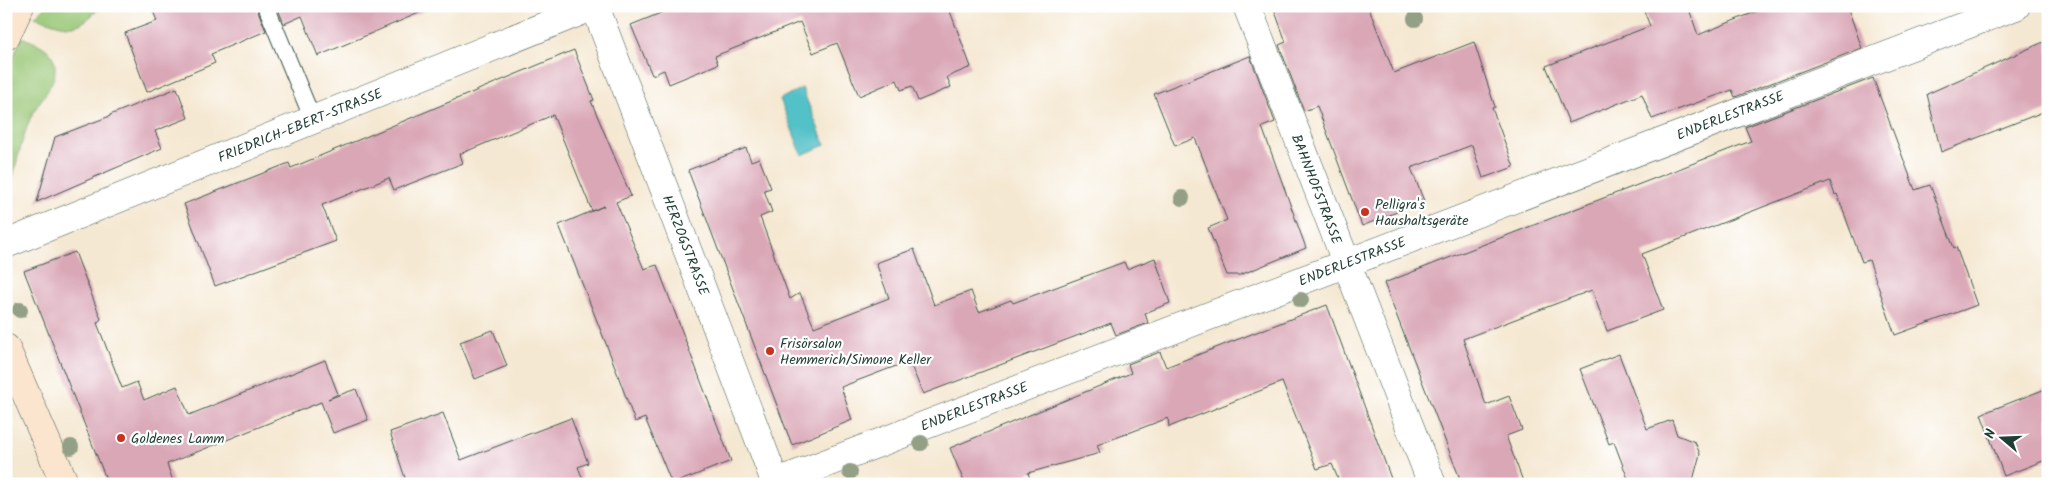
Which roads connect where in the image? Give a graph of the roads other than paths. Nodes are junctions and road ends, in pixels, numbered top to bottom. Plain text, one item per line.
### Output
1 (20, 6) edge
2 (266, 6) edge
3 (594, 6) edge
4 (1247, 6) edge
5 (2016, 6) edge
6 (6, 36) edge
7 (313, 120) junction
8 (6, 244) edge
9 (1346, 264) junction
10 (6, 348) edge
11 (775, 483) edge
12 (65, 484) edge
13 (1432, 484) edge

1 - 6 street
2 - 7 lane
3 - 7 street, FRIEDRICH-EBERT-STRASSE
3 - 11 street, HERZOGSTRASSE
4 - 9 street, BAHNHOFSTRASSE
5 - 9 street, ENDERLESTRASSE
7 - 8 street, FRIEDRICH-EBERT-STRASSE
9 - 11 street, ENDERLESTRASSE
9 - 13 street, BAHNHOFSTRASSE
10 - 12 street

